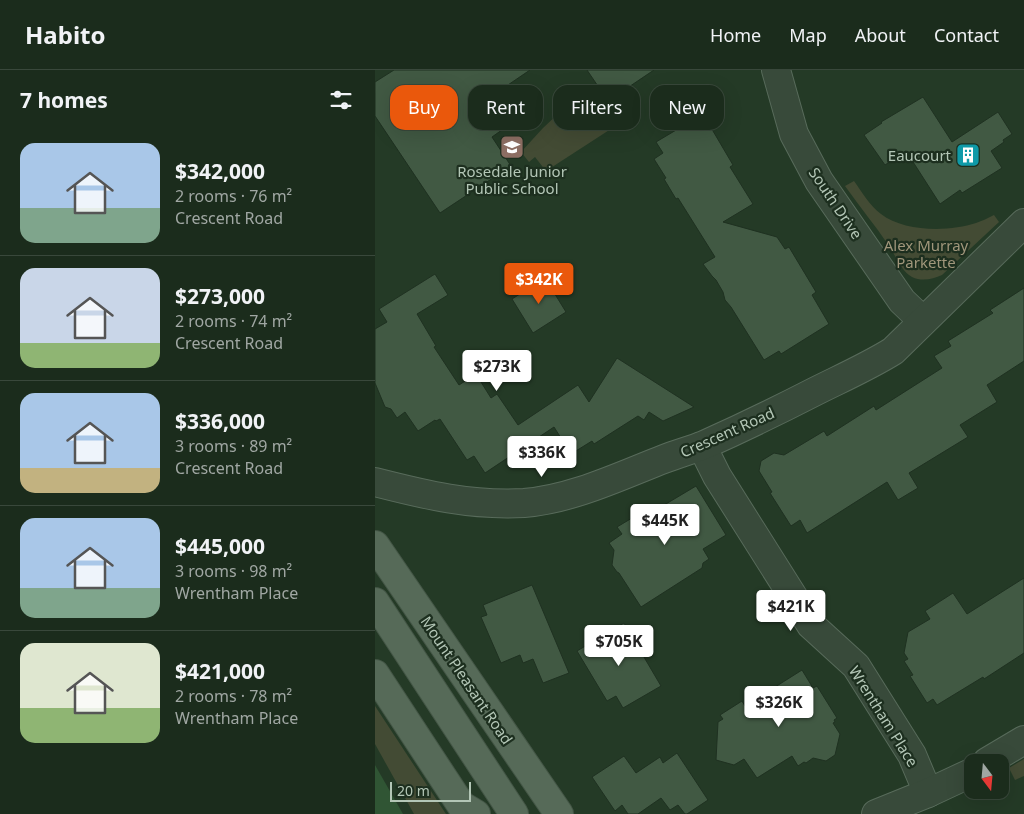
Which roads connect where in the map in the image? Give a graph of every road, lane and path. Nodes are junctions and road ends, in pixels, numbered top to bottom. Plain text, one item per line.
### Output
1 (776, 70) edge
2 (1024, 224) edge
3 (923, 321) junction
4 (702, 446) junction
5 (376, 483) edge
6 (375, 545) edge
7 (375, 602) edge
8 (375, 674) edge
9 (1024, 740) edge
10 (1000, 754) edge
11 (964, 776) edge
12 (928, 792) junction
13 (476, 814) edge
14 (514, 814) edge
15 (559, 814) edge
16 (876, 814) edge

1 - 3 street, South Drive
2 - 3 street, Crescent Road
3 - 4 street, Crescent Road
4 - 5 street, Crescent Road
4 - 12 street, Wrentham Place
6 - 15 main road, Mount Pleasant Road
7 - 14 main road
8 - 13 main road
9 - 10 street
11 - 12 street
12 - 16 street

